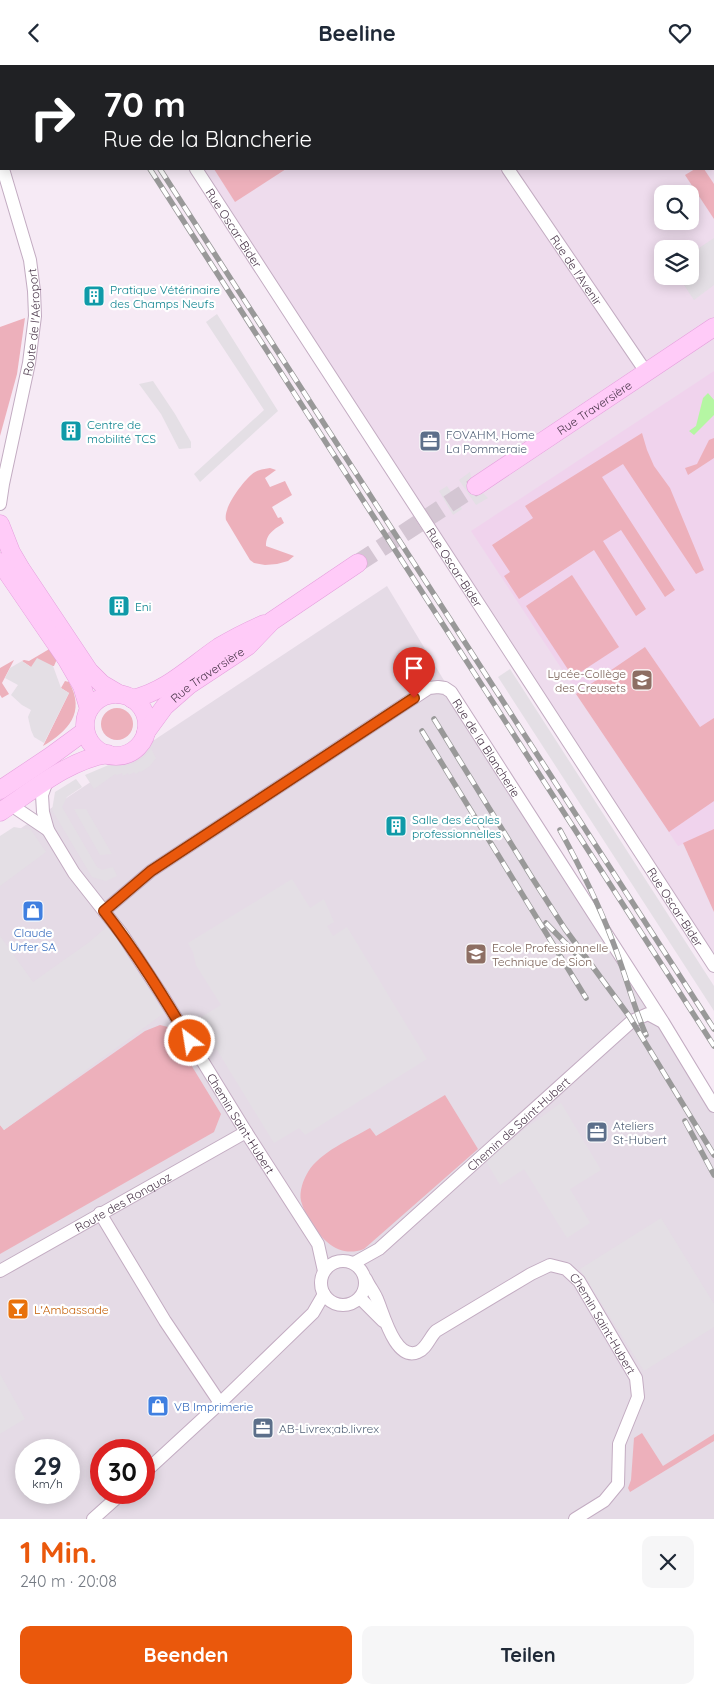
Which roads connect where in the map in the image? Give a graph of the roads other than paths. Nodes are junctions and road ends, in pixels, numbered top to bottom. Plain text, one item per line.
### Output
1 (3, 170) edge
2 (197, 170) edge
3 (509, 170) edge
4 (714, 327) edge
5 (646, 372) junction
6 (16, 419) junction
7 (0, 458) edge
8 (476, 486) tunnel mouth
9 (0, 504) edge
10 (0, 524) edge
11 (0, 562) edge
12 (358, 563) tunnel mouth
13 (272, 621) junction
14 (125, 696) junction
15 (89, 709) junction
16 (86, 731) junction
17 (146, 732) junction
18 (108, 755) junction
19 (47, 781) junction
20 (0, 790) edge
21 (6, 809) edge
22 (48, 830) junction
23 (104, 911) junction
24 (714, 966) edge
25 (663, 1022) junction
26 (714, 1106) edge
27 (246, 1132) junction
28 (100, 1213) junction
29 (318, 1244) junction
30 (379, 1249) junction
31 (341, 1260) junction
32 (354, 1263) junction
33 (0, 1271) edge
34 (324, 1271) junction
35 (364, 1276) junction
36 (324, 1294) junction
37 (360, 1298) junction
38 (335, 1303) junction
39 (313, 1313) junction
40 (385, 1323) junction
41 (220, 1403) junction
42 (155, 1463) edge
43 (110, 1504) edge
44 (93, 1519) edge
45 (575, 1519) edge

1 - 6 street, Route de l'Aéroport
2 - 24 street, Rue Oscar-Bider
3 - 5 street, Rue de l'Avenir
4 - 5 main road, Rue Traversière
5 - 8 main road, Rue Traversière
6 - 7 street, Route de l'Aéroport
6 - 9 street, Route de l'Aéroport
10 - 14 main road
11 - 15 main road
12 - 13 main road, Rue Traversière
13 - 14 main road, Rue Traversière
13 - 17 main road, Rue Traversière
14 - 15 main road
14 - 17 main road
15 - 16 main road
16 - 18 main road
16 - 20 main road
17 - 18 main road
18 - 19 main road
19 - 21 main road
19 - 22 street, Chemin Saint-Hubert
21 - 22 street, Chemin Saint-Hubert
22 - 23 street, Chemin Saint-Hubert
23 - 25 street, Rue de la Blancherie
23 - 27 street, Chemin Saint-Hubert
25 - 26 street, Rue de la Blancherie
25 - 30 street, Chemin de Saint-Hubert
27 - 28 street, Route des Ronquoz
27 - 29 street, Chemin Saint-Hubert
28 - 33 street, Route des Ronquoz
28 - 41 street
29 - 31 street, Chemin Saint-Hubert
29 - 34 street, Chemin Saint-Hubert
30 - 32 street, Chemin de Saint-Hubert
30 - 35 street, Chemin de Saint-Hubert
31 - 32 street
31 - 34 street
32 - 35 street
34 - 36 street
35 - 37 street
35 - 40 street, Chemin Saint-Hubert
36 - 38 street
36 - 39 street
37 - 38 street
37 - 40 street, Chemin Saint-Hubert
38 - 39 street
39 - 41 street
40 - 45 street, Chemin Saint-Hubert
41 - 42 street
43 - 44 street

